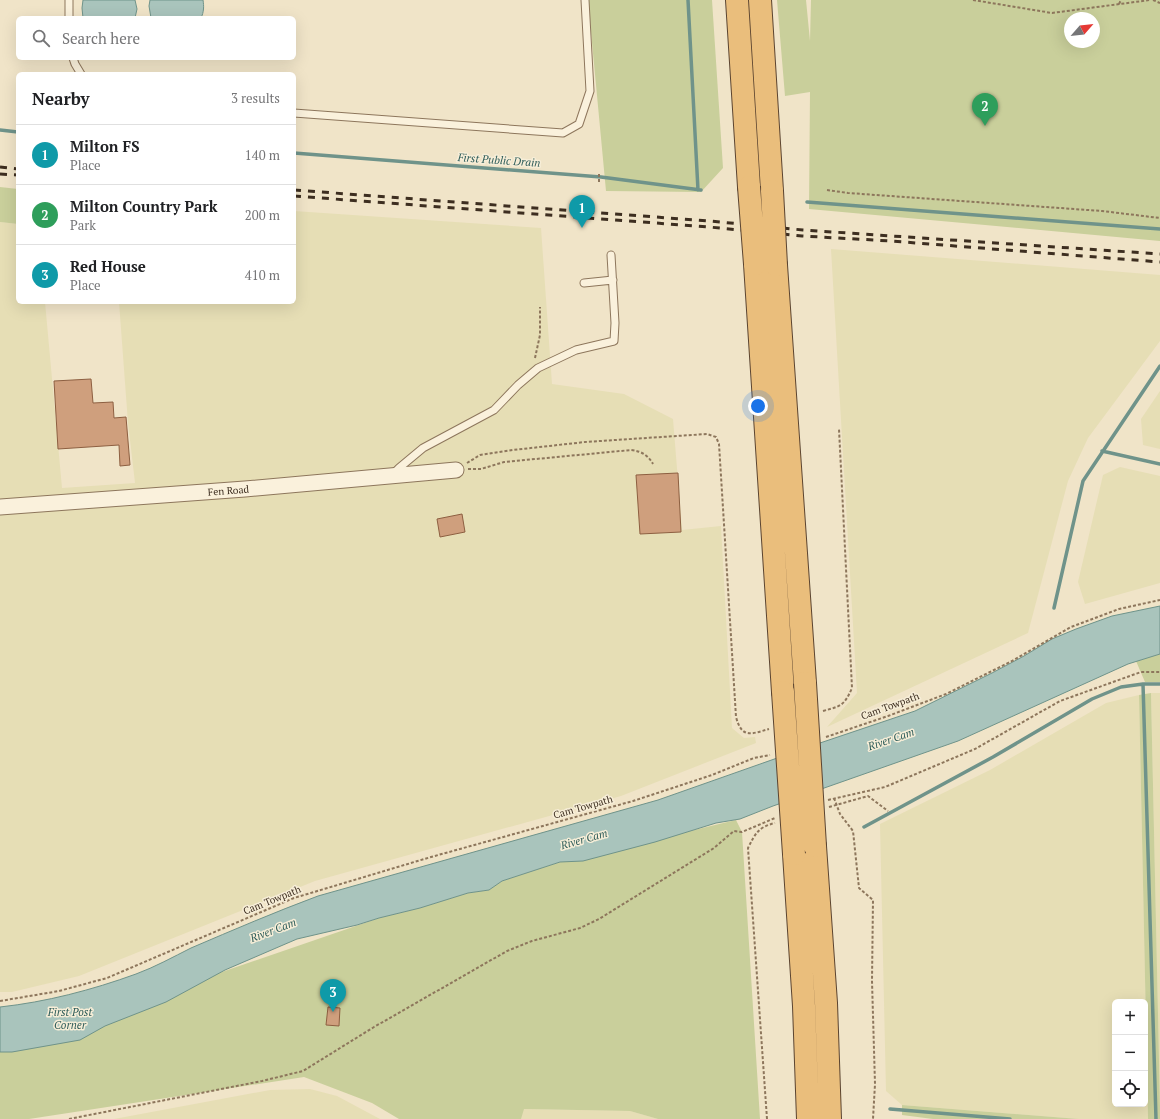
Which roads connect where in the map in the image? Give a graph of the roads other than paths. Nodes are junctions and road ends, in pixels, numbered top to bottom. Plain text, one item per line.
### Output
1 (69, 0) edge
2 (585, 0) edge
3 (737, 0) edge
4 (760, 0) edge
5 (69, 16) edge
6 (74, 60) edge
7 (80, 72) edge
8 (296, 113) edge
9 (611, 255) dead end
10 (612, 280) junction
11 (584, 283) dead end
12 (456, 470) road end
13 (391, 476) junction
14 (0, 507) edge
15 (808, 1119) edge
16 (830, 1119) edge

1 - 5 lane
2 - 8 lane
3 - 15 highway, bridge
4 - 16 highway, bridge
6 - 7 lane
9 - 10 lane
10 - 11 lane
10 - 13 lane
12 - 13 street, Fen Road
13 - 14 street, Fen Road

